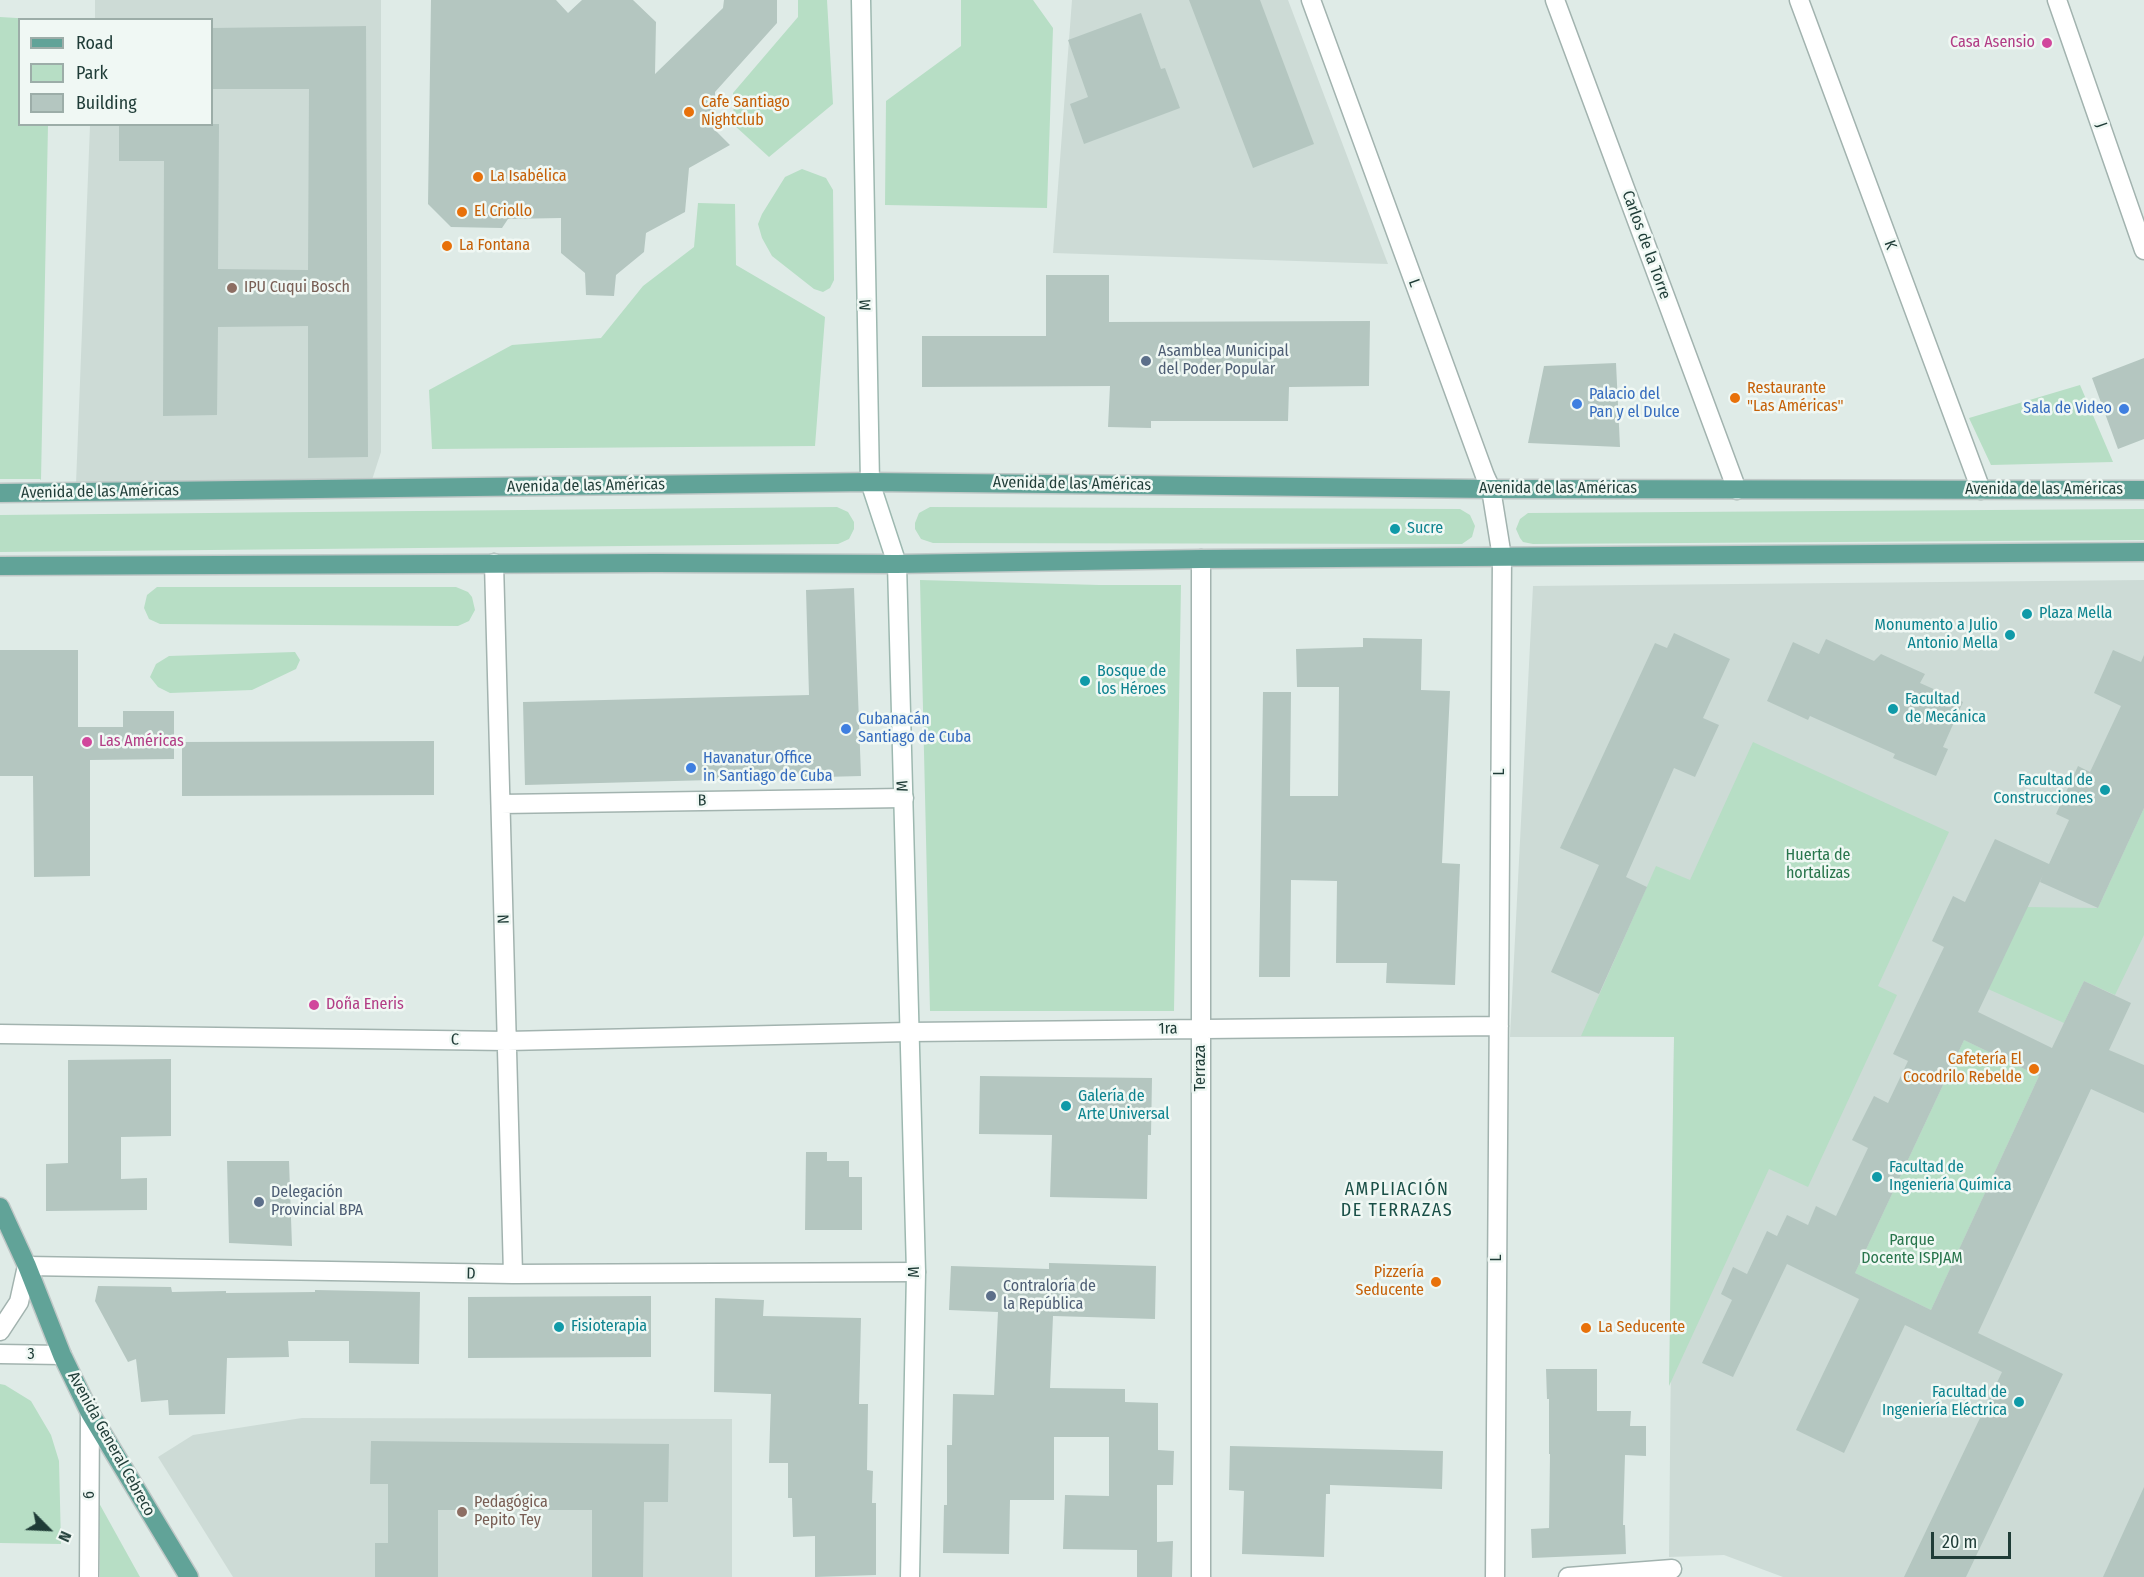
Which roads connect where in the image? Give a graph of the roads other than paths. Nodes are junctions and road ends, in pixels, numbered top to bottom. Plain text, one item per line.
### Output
1 (861, 0) edge
2 (1311, 0) edge
3 (1555, 0) edge
4 (1799, 0) edge
5 (2057, 0) edge
6 (2144, 250) edge
7 (870, 482) junction
8 (1491, 489) junction
9 (1737, 490) junction
10 (1981, 490) junction
11 (2144, 490) edge
12 (0, 493) edge
13 (2144, 552) edge
14 (1502, 557) junction
15 (1201, 559) junction
16 (494, 563) junction
17 (897, 564) junction
18 (0, 566) edge
19 (904, 798) junction
20 (501, 804) junction
21 (1499, 1026) junction
22 (1201, 1029) junction
23 (909, 1032) junction
24 (0, 1034) edge
25 (507, 1041) junction
26 (0, 1207) edge
27 (27, 1266) junction
28 (916, 1272) junction
29 (513, 1274) junction
30 (0, 1331) edge
31 (0, 1354) edge
32 (62, 1355) junction
33 (90, 1413) junction
34 (1672, 1569) dead end
35 (89, 1577) edge
36 (189, 1577) edge
37 (910, 1577) edge
38 (1201, 1577) edge
39 (1496, 1577) edge
40 (1568, 1577) edge

1 - 7 street, M
2 - 8 street, L
3 - 9 street, Carlos de la Torre
4 - 10 street, K
5 - 6 street, J
7 - 8 main road, Avenida de las Américas
7 - 12 main road, Avenida de las Américas
7 - 17 street, M
8 - 9 main road, Avenida de las Américas
8 - 14 street, L
9 - 10 main road, Avenida de las Américas
10 - 11 main road, Avenida de las Américas
13 - 14 main road
14 - 15 main road
14 - 21 street, L
15 - 17 main road
15 - 22 street, Terraza
16 - 17 main road
16 - 18 main road
16 - 20 street, N
17 - 19 street, M
19 - 20 street, B
19 - 23 street, M
20 - 25 street, N
21 - 22 street, 1ra
21 - 39 street, L
22 - 23 street, 1ra
22 - 38 street, Terraza
23 - 25 street, C
23 - 28 street, M
24 - 25 street, C
25 - 29 street, N
26 - 27 main road, Avenida General Cebreco
27 - 29 street, D
27 - 30 street
27 - 32 main road, Avenida General Cebreco
28 - 29 street, D
28 - 37 street, M
31 - 32 street, 3
32 - 33 main road, Avenida General Cebreco
33 - 35 street, 6
33 - 36 main road, Avenida General Cebreco
34 - 40 street

